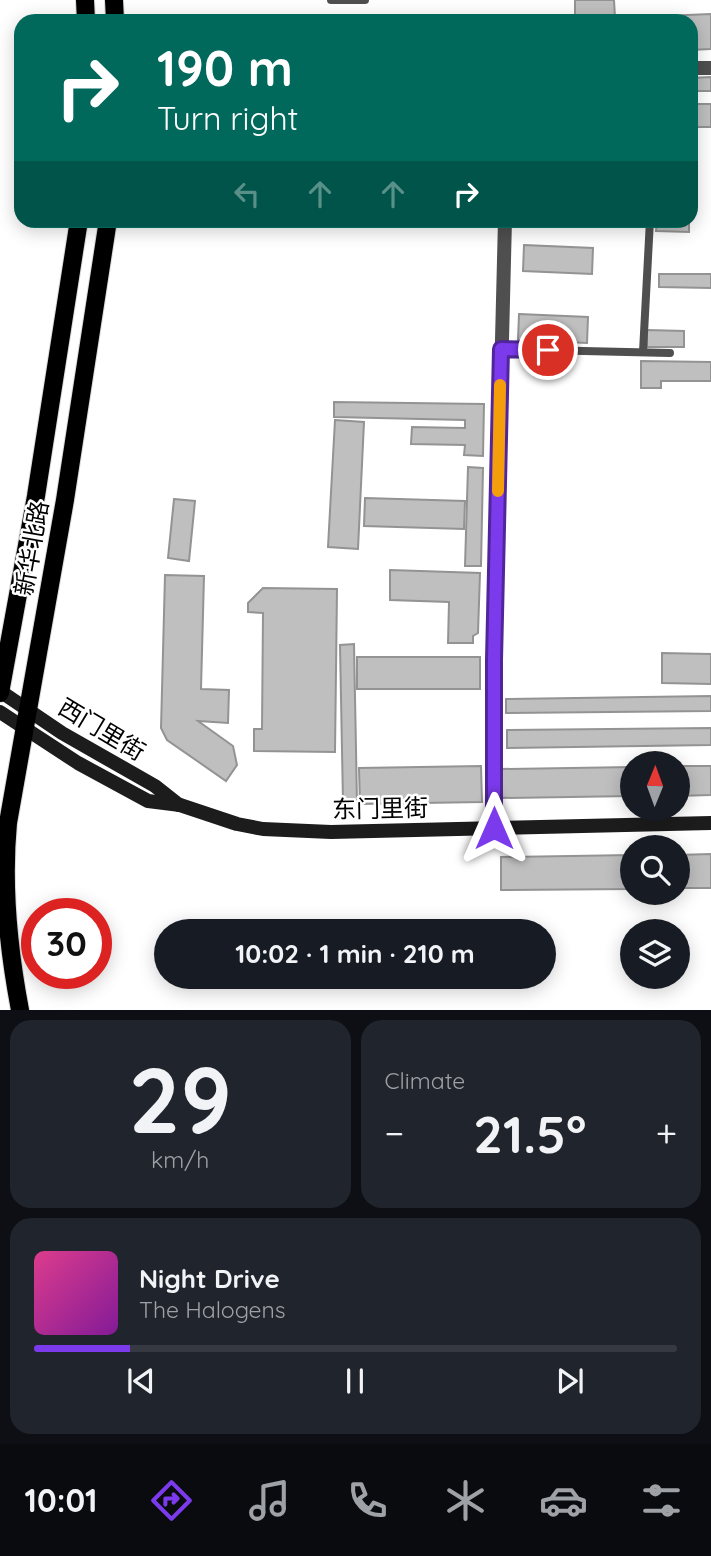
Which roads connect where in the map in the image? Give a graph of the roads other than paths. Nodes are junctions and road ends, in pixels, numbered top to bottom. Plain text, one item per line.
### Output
1 (331, 0) edge
2 (365, 0) edge
3 (78, 228) edge
4 (107, 228) edge
5 (505, 228) edge
6 (650, 228) edge
7 (501, 349) junction
8 (643, 352) junction
9 (670, 353) dead end
10 (0, 692) edge
11 (0, 712) edge
12 (25, 719) junction
13 (711, 823) edge
14 (494, 828) junction
15 (20, 1010) edge

1 - 2 lane
3 - 10 main road, 新华北路
4 - 12 main road, 新华北路
5 - 7 street
6 - 8 lane
7 - 8 lane
7 - 14 street
8 - 9 lane
10 - 12 street, 西门里街
11 - 12 street
12 - 14 street, 东门里街
12 - 15 main road, 新华北路
13 - 14 street, 东门里街

